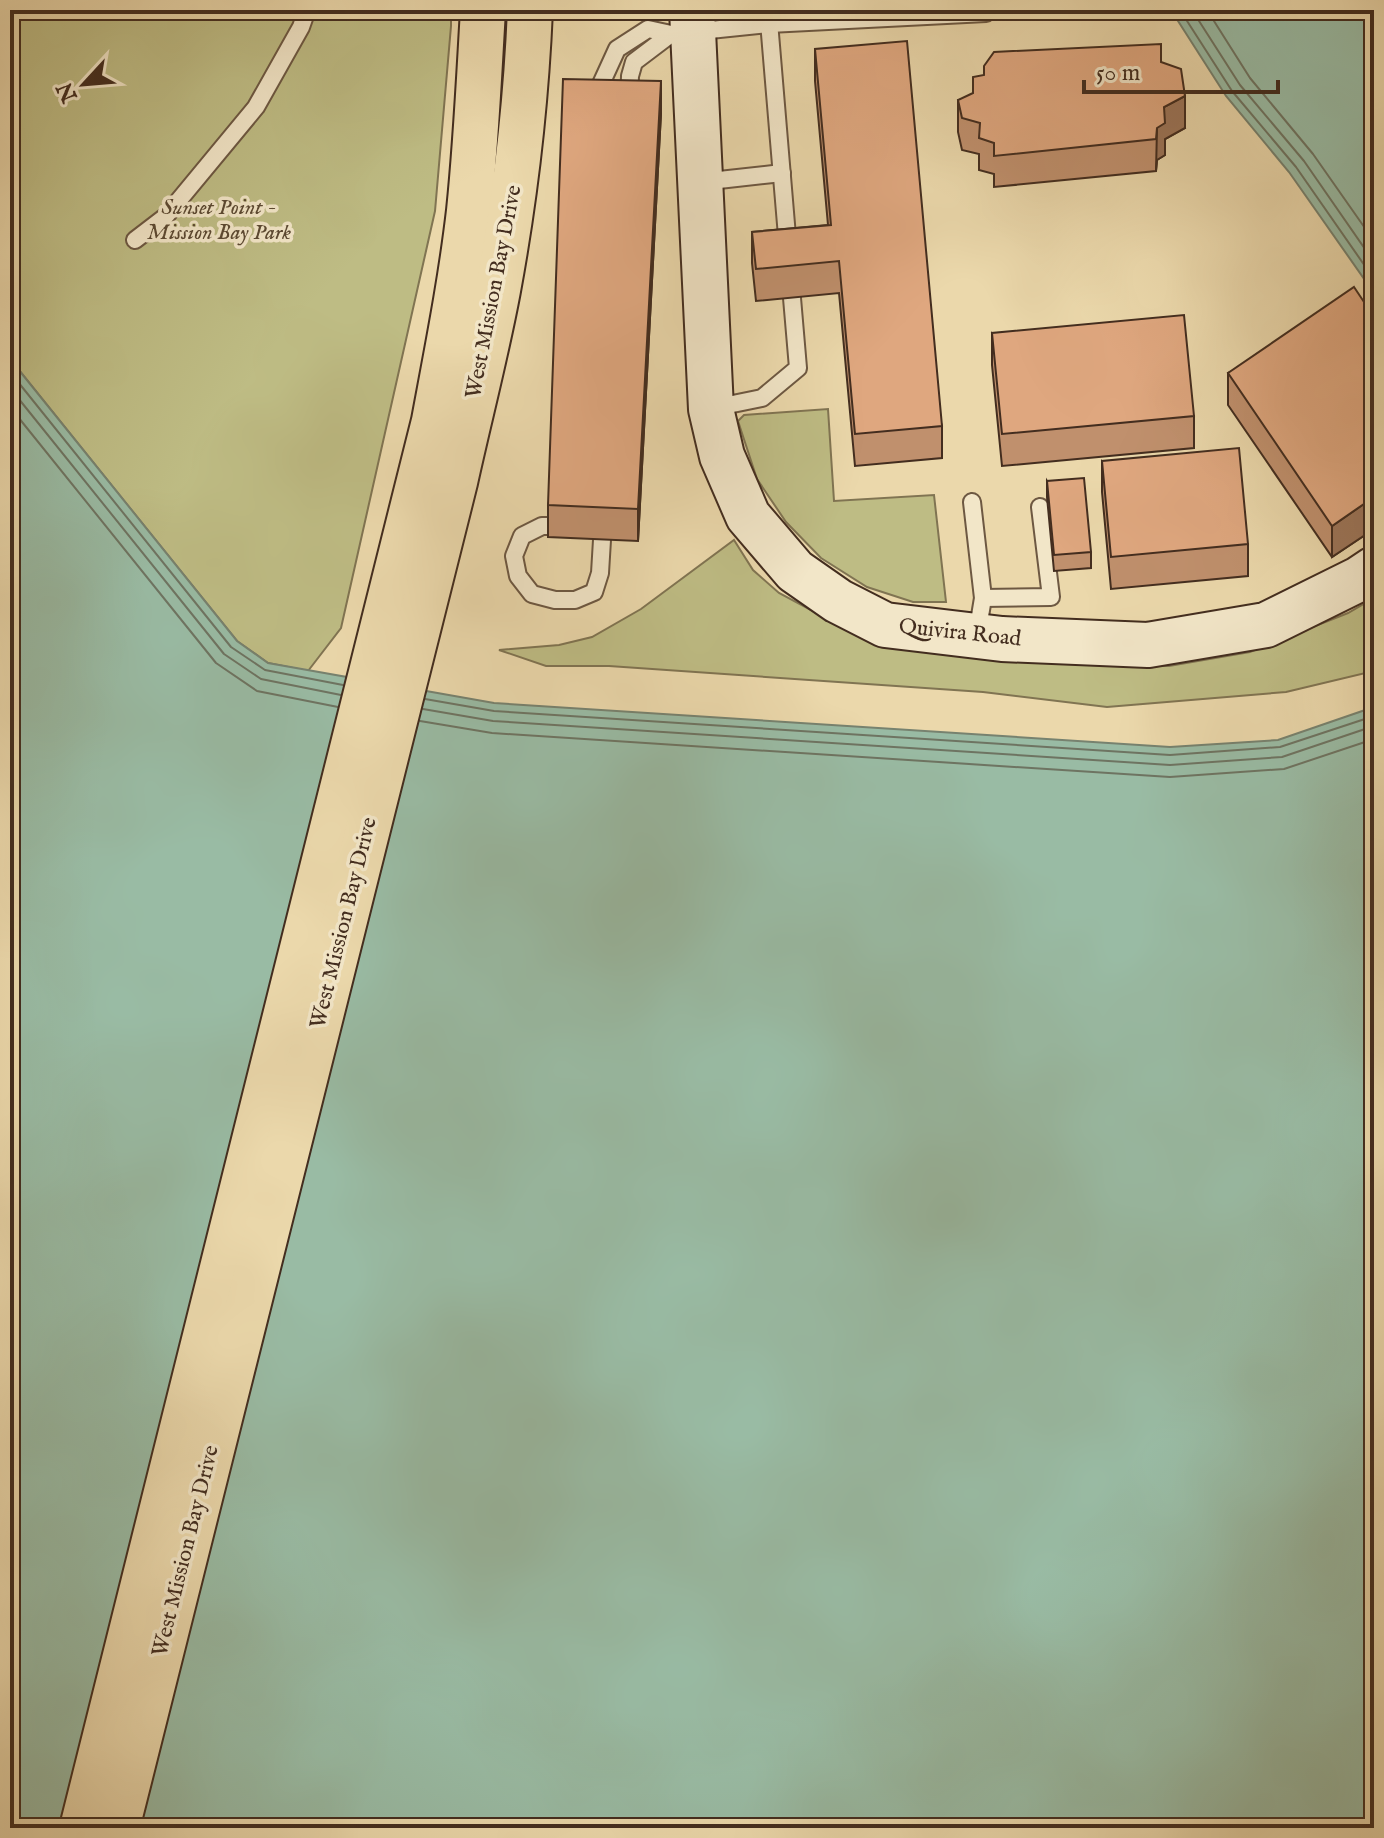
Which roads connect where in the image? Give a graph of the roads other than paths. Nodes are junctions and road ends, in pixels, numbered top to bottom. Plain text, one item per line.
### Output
1 (307, 10) edge
2 (483, 10) edge
3 (530, 10) edge
4 (984, 10) edge
5 (768, 17) edge
6 (686, 25) edge
7 (597, 109) edge
8 (629, 112) edge
9 (782, 173) junction
10 (701, 182) junction
11 (135, 240) dead end
12 (789, 260) edge
13 (792, 298) dead end
14 (711, 409) junction
15 (972, 502) dead end
16 (1040, 507) dead end
17 (578, 511) edge
18 (602, 540) dead end
19 (416, 564) junction
20 (1374, 569) edge
21 (980, 617) junction
22 (82, 1828) edge
23 (117, 1828) edge

1 - 11 lane
2 - 19 main road, West Mission Bay Drive
3 - 19 main road, West Mission Bay Drive
4 - 5 lane
5 - 6 lane
5 - 9 lane
6 - 7 lane
6 - 8 lane
6 - 10 street, Quivira Road
9 - 10 lane
9 - 12 lane
10 - 14 street, Quivira Road
13 - 14 lane
14 - 21 street, Quivira Road
15 - 21 lane
16 - 21 lane
17 - 18 lane
19 - 22 main road, West Mission Bay Drive
19 - 23 main road, West Mission Bay Drive
20 - 21 street, Quivira Road

